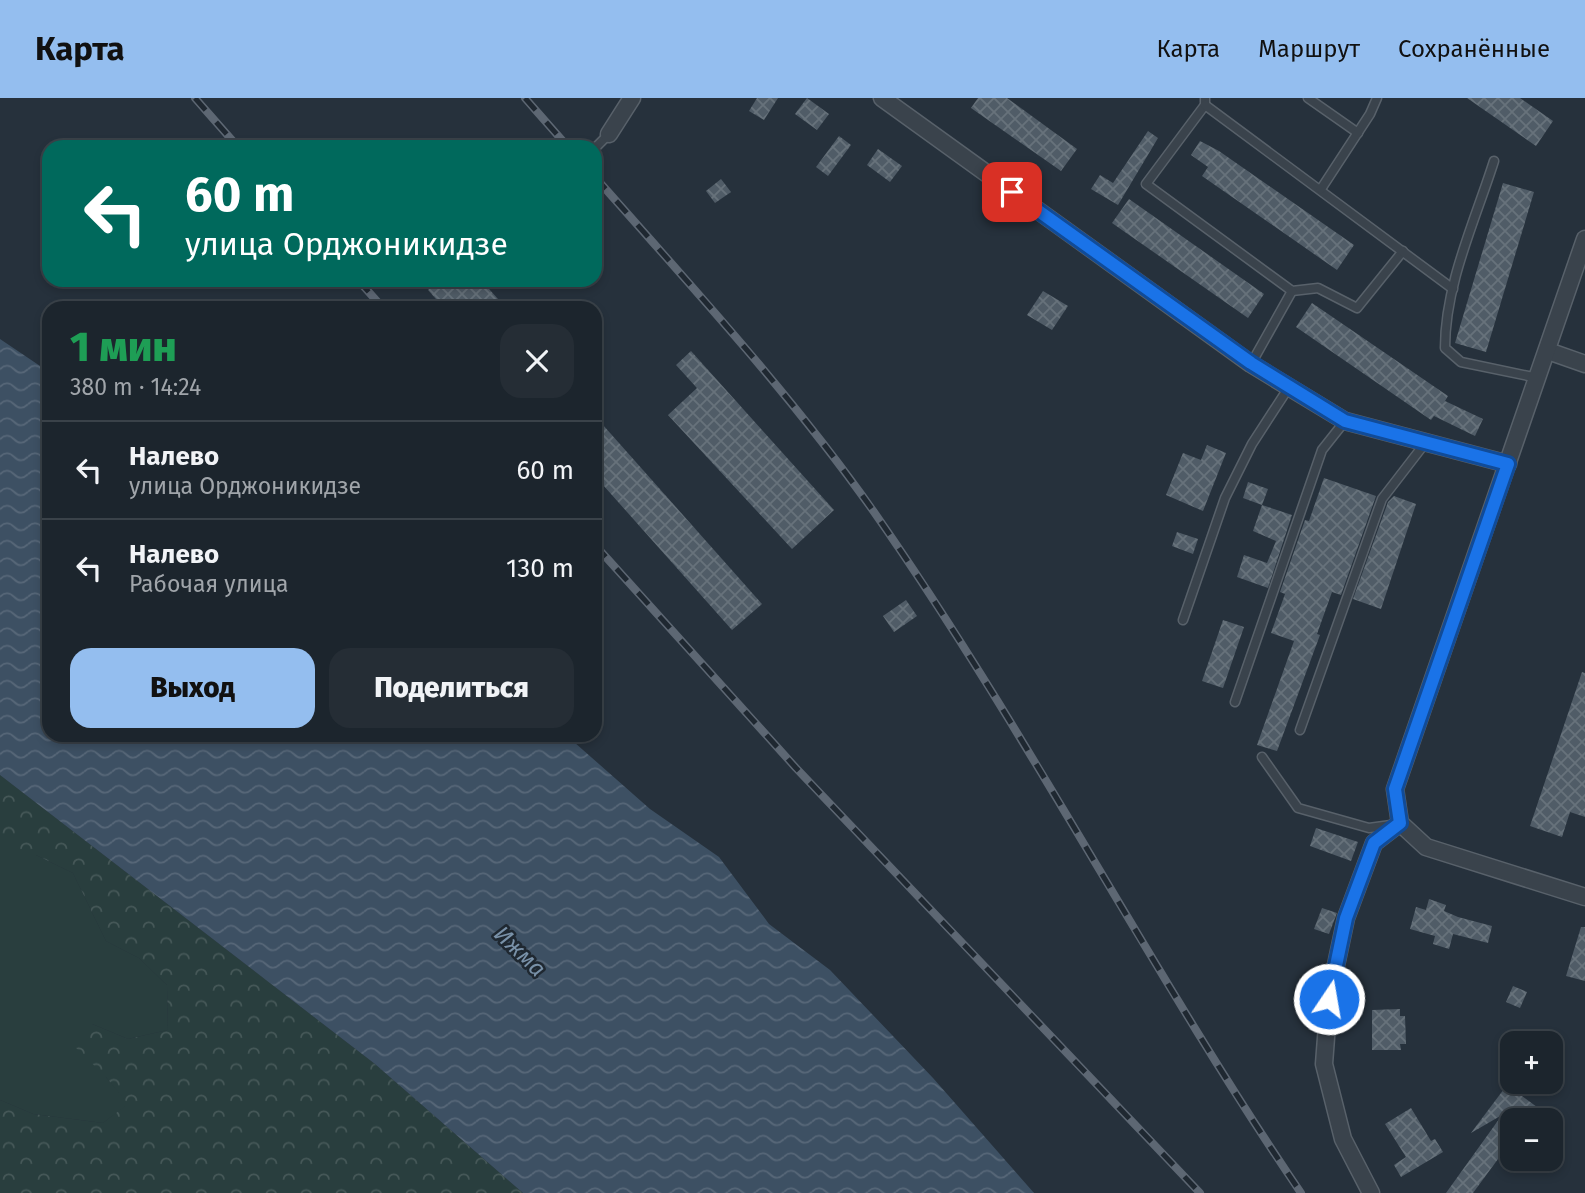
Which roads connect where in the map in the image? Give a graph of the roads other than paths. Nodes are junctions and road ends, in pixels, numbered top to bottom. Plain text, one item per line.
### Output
1 (632, 98) edge
2 (882, 98) edge
3 (1308, 98) edge
4 (1377, 98) edge
5 (1205, 102) edge
6 (1358, 133) junction
7 (609, 134) joint
8 (602, 141) edge
9 (1494, 161) dead end
10 (1321, 189) junction
11 (1585, 239) edge
12 (1403, 251) junction
13 (1453, 289) junction
14 (1292, 291) junction
15 (1548, 351) junction
16 (1584, 362) edge
17 (1251, 363) junction
18 (1538, 378) junction
19 (1289, 387) junction
20 (1345, 421) junction
21 (1426, 442) junction
22 (1508, 464) junction
23 (1183, 620) dead end
24 (1235, 702) dead end
25 (1300, 730) dead end
26 (1262, 758) dead end
27 (1400, 823) junction
28 (1585, 897) edge
29 (1371, 1193) edge

1 - 7 street
2 - 17 street
3 - 6 lane
4 - 6 lane
5 - 10 lane
5 - 14 lane
6 - 10 lane
7 - 8 lane
9 - 13 lane
10 - 12 lane
11 - 15 street
12 - 13 lane
12 - 14 lane
13 - 18 lane
14 - 17 lane
15 - 16 street
15 - 18 street
17 - 19 street
18 - 22 street
19 - 20 street
19 - 23 lane
20 - 21 street
20 - 24 lane
21 - 22 street
21 - 25 lane
22 - 27 street
26 - 27 lane
27 - 28 street
27 - 29 street

